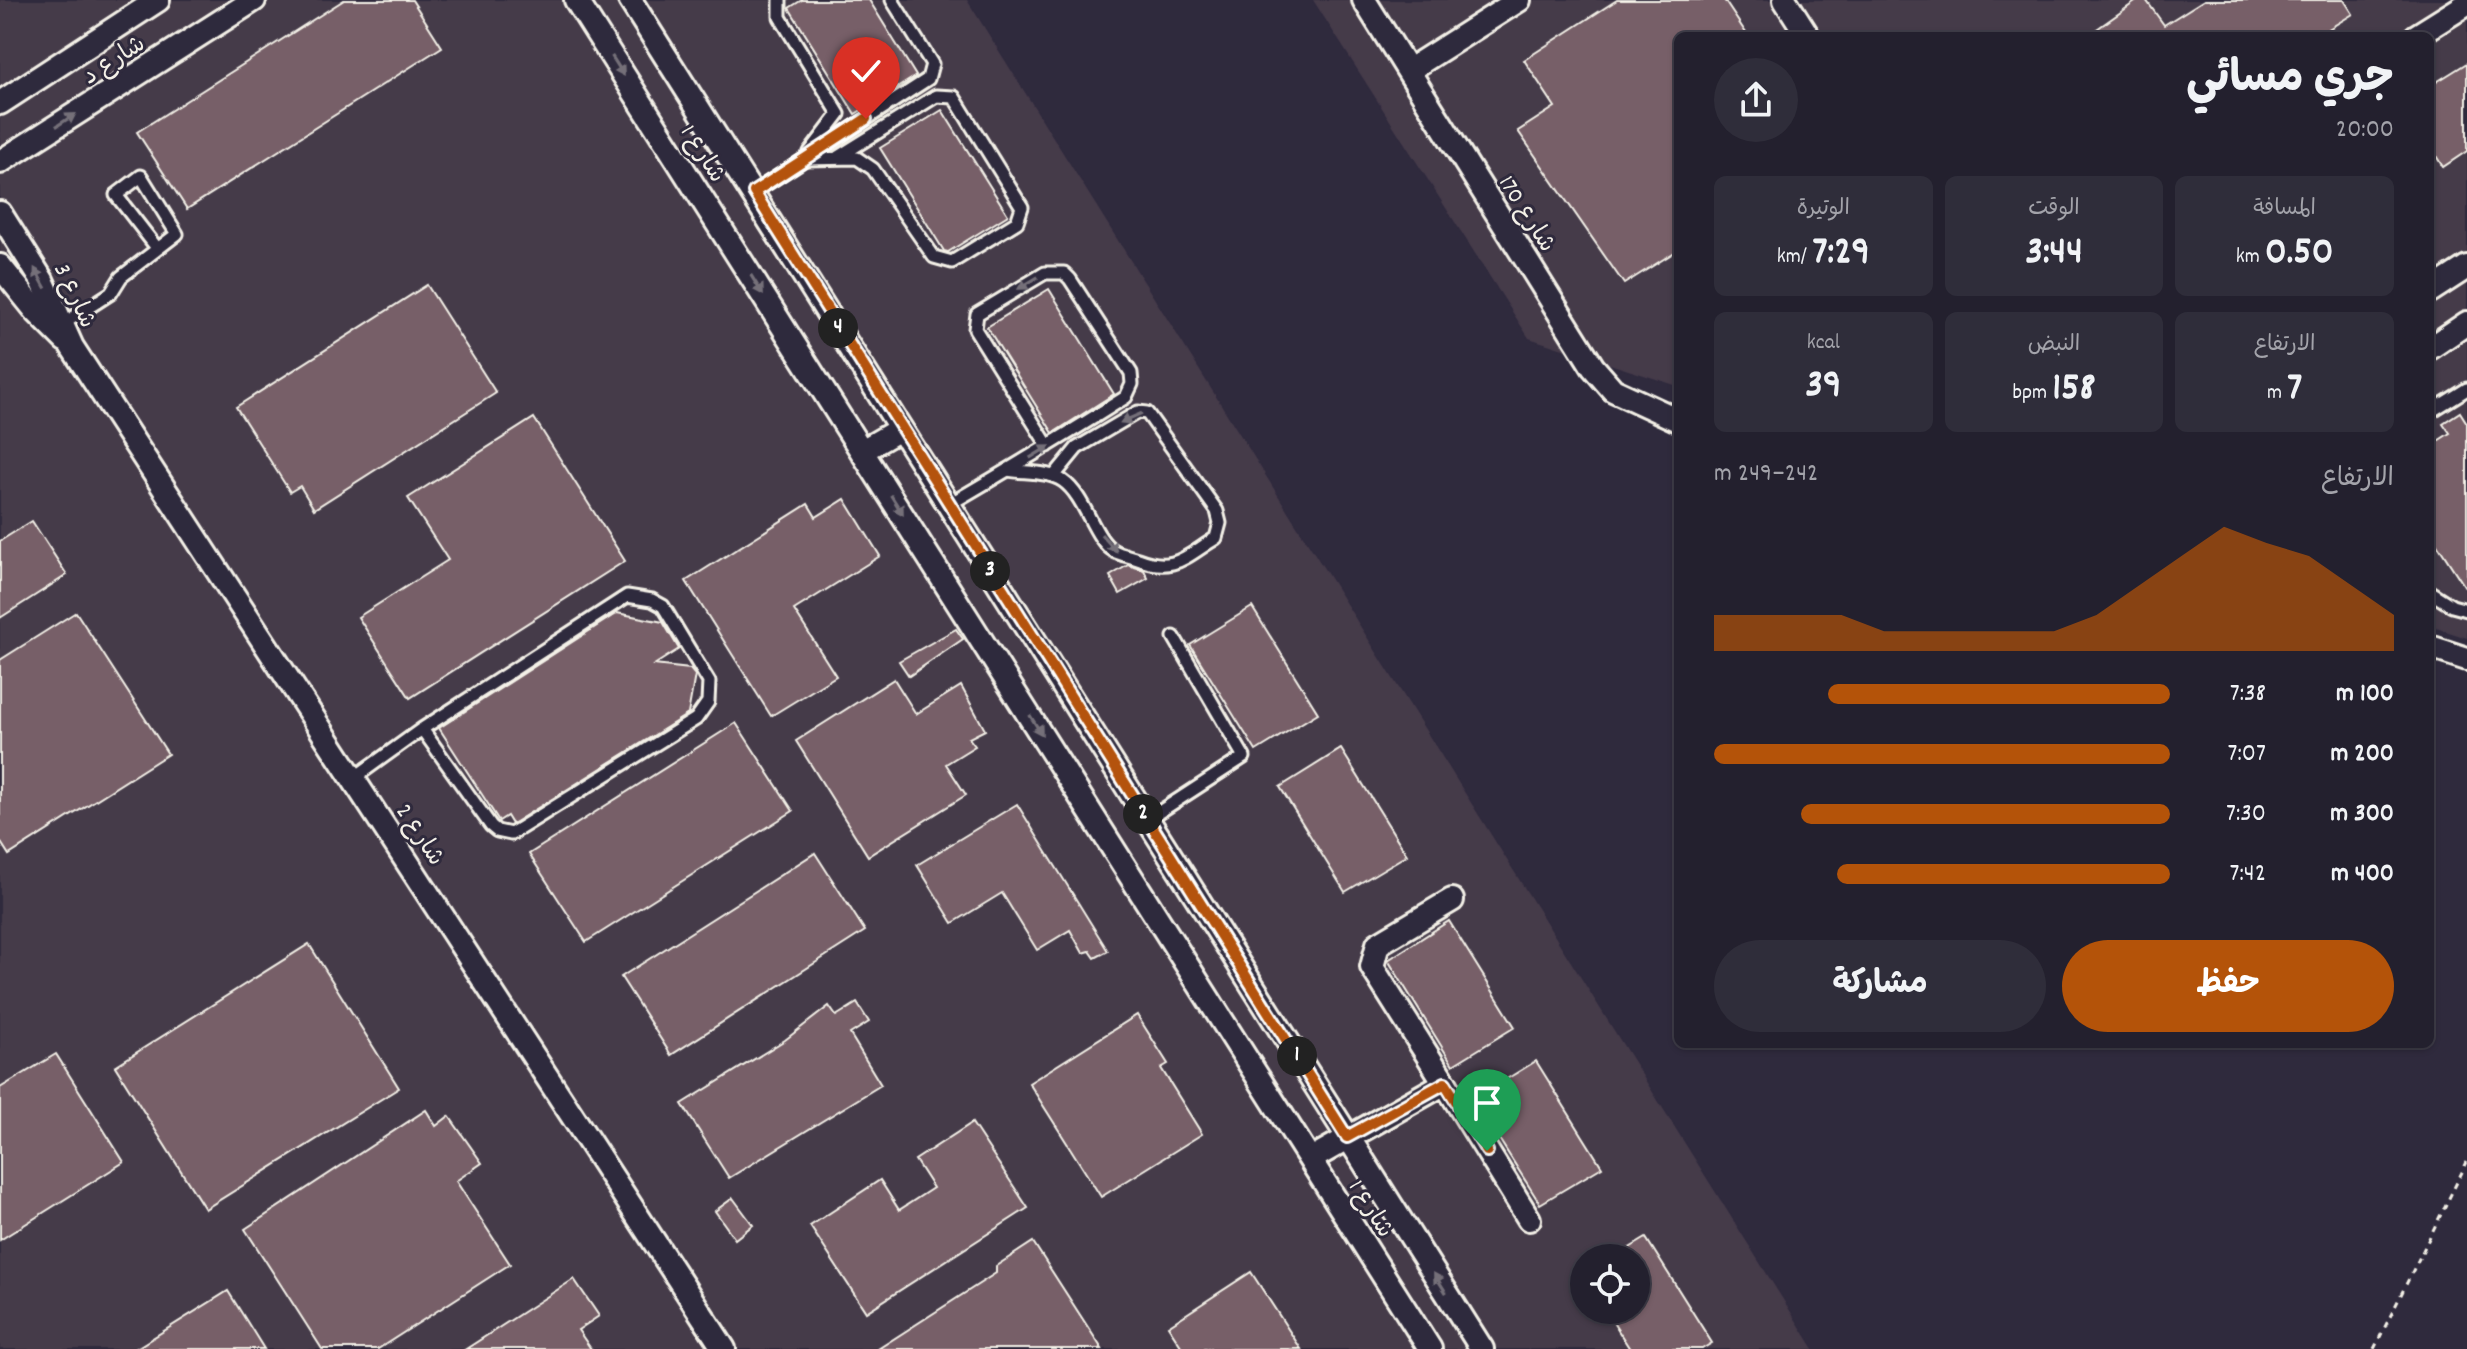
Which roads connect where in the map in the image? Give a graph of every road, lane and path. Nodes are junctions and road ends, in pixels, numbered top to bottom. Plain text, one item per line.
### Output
1 (158, 0) edge
2 (254, 0) edge
3 (576, 0) edge
4 (630, 0) edge
5 (780, 0) edge
6 (892, 0) edge
7 (1364, 0) edge
8 (1519, 0) edge
9 (1785, 0) edge
10 (2467, 4) edge
11 (1805, 32) edge
12 (2422, 32) edge
13 (1409, 70) junction
14 (0, 103) edge
15 (838, 157) junction
16 (805, 159) junction
17 (0, 162) edge
18 (754, 192) junction
19 (0, 213) edge
20 (157, 248) junction
21 (0, 266) edge
22 (2467, 267) edge
23 (2434, 288) edge
24 (2467, 323) edge
25 (63, 324) junction
26 (2434, 345) edge
27 (72, 347) junction
28 (2467, 389) edge
29 (2434, 410) edge
30 (1674, 418) edge
31 (900, 429) junction
32 (1048, 446) junction
33 (862, 451) junction
34 (1008, 470) junction
35 (1054, 476) junction
36 (948, 505) junction
37 (2434, 595) edge
38 (2467, 610) edge
39 (1174, 637) dead end
40 (2434, 648) edge
41 (2467, 659) edge
42 (422, 729) junction
43 (354, 778) junction
44 (1147, 820) junction
45 (1452, 900) dead end
46 (1445, 1083) junction
47 (1347, 1137) junction
48 (1311, 1159) junction
49 (2467, 1162) edge
50 (1529, 1219) dead end
51 (724, 1349) edge
52 (1430, 1349) edge
53 (1482, 1349) edge
54 (2374, 1349) edge

1 - 14 street, شارع د
17 -> 2 street, شارع د
3 -> 33 street, شارع 1
4 - 18 street, شارع 1
5 - 16 lane
6 - 16 lane
7 - 13 street, شارع 170
8 - 13 street
9 - 11 street
10 - 12 street
13 - 30 street, شارع 170
15 - 15 lane
15 - 16 lane
16 - 18 lane
18 - 31 street, شارع 1
25 -> 19 street, شارع 3
20 - 20 lane
20 - 25 lane
21 - 27 street, شارع 3
22 - 23 street
24 - 26 street
25 - 27 street, شارع 3
27 - 43 street, شارع 2
28 - 29 lane
31 - 33 street
31 - 36 street, شارع 1
32 -> 32 lane
34 -> 32 lane
33 -> 48 street, شارع 1
34 - 35 lane
34 - 36 lane
35 -> 35 lane
36 - 44 street, شارع 1
37 - 38 lane
39 - 44 lane
40 - 41 street
42 - 42 lane
42 - 43 lane
43 - 51 street, شارع 2
44 - 47 street, شارع 1
45 - 46 street
46 - 47 street
46 - 50 street
47 - 48 street
53 -> 47 street, شارع 1
48 - 52 street, شارع 1
49 - 54 path

